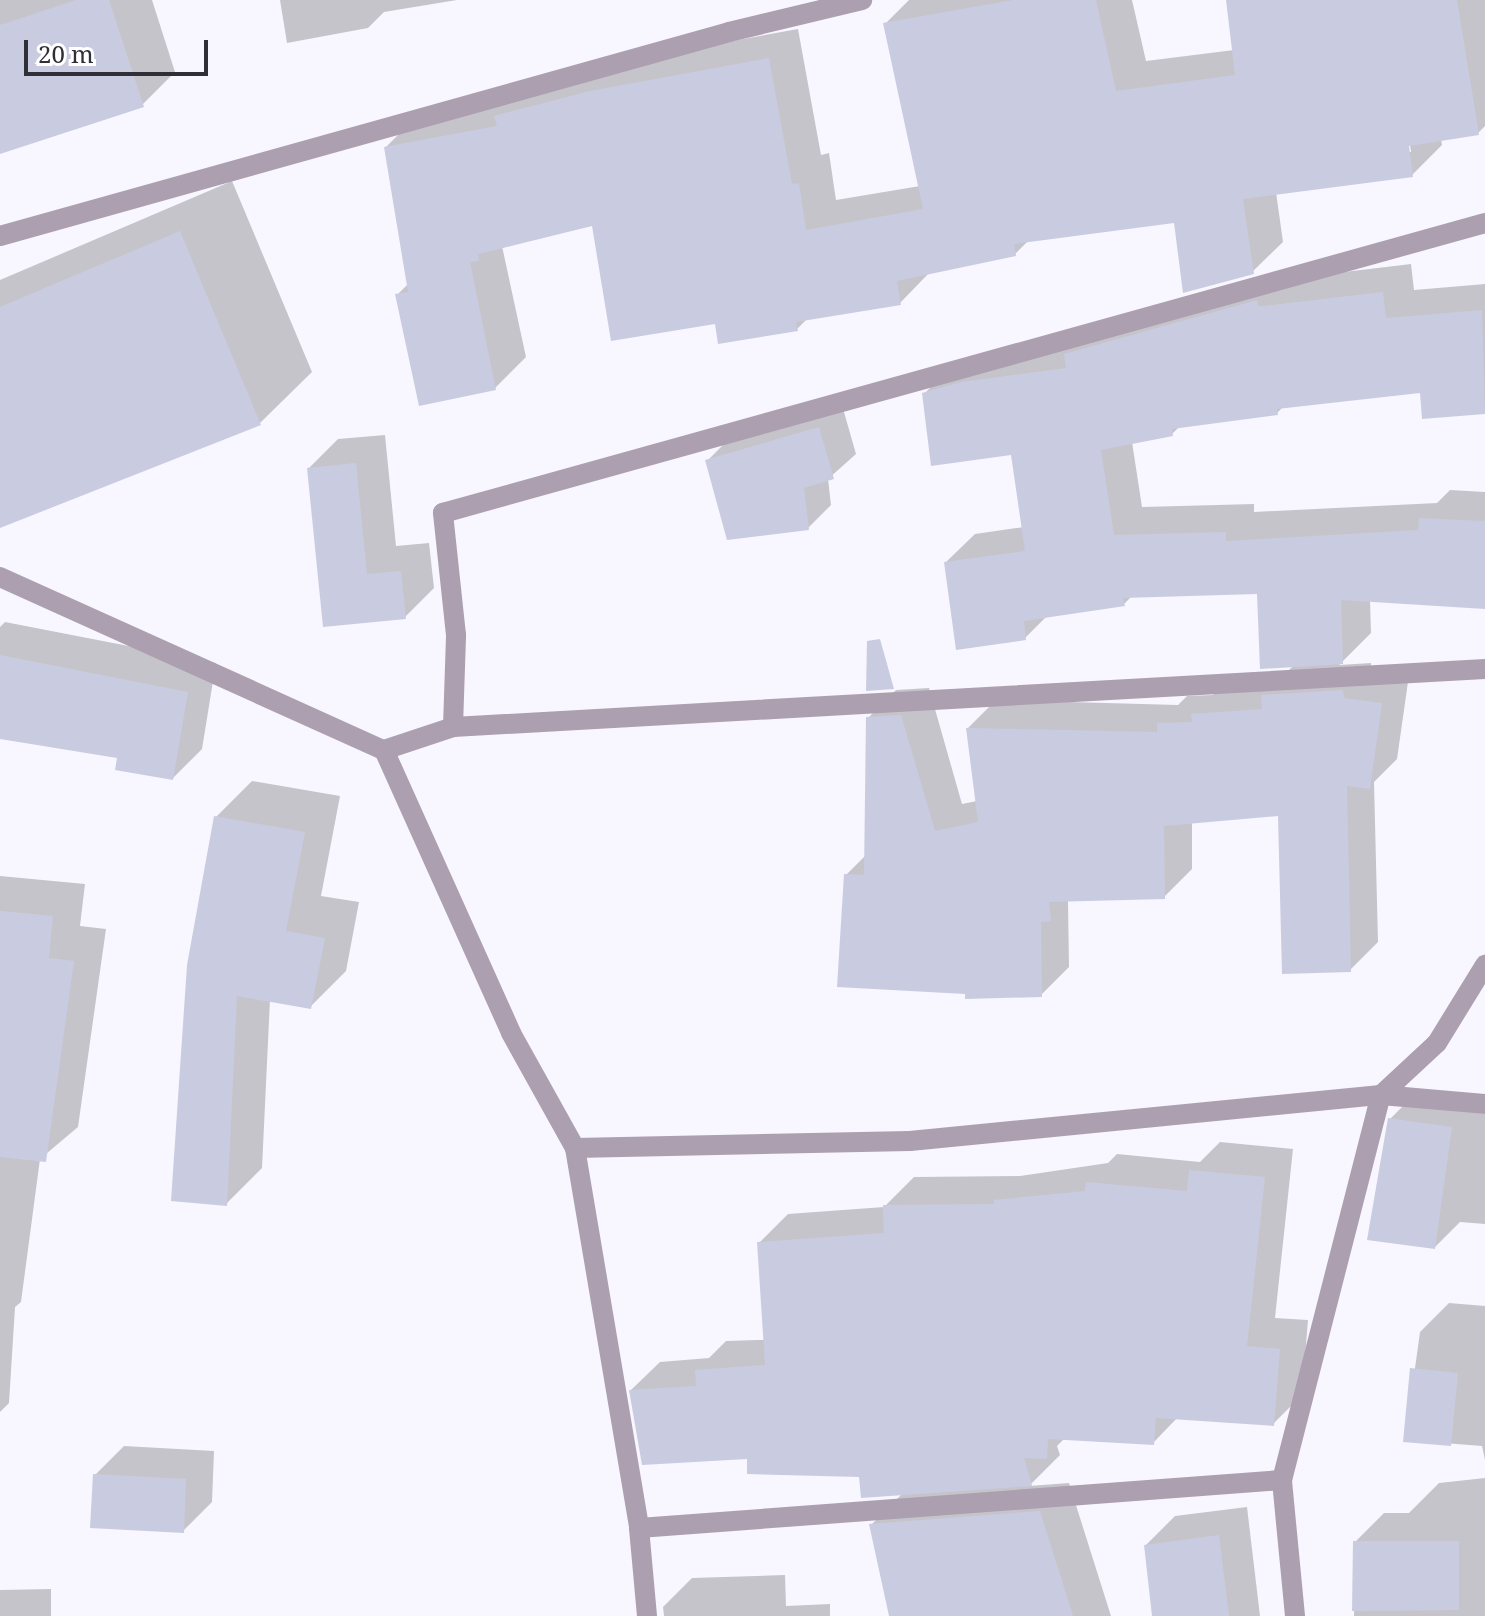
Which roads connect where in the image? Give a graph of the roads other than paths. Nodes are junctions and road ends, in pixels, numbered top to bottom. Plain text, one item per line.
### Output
1 (862, 0) edge
2 (1485, 223) edge
3 (0, 236) edge
4 (0, 577) edge
5 (1485, 669) edge
6 (453, 727) junction
7 (384, 750) junction
8 (1485, 965) edge
9 (1381, 1095) junction
10 (1485, 1104) edge
11 (575, 1148) junction
12 (1282, 1480) junction
13 (639, 1528) junction
14 (647, 1616) edge
15 (1295, 1616) edge

1 - 3 street
2 - 6 street
4 - 7 street
5 - 6 street
6 - 7 street
7 - 11 street
8 - 9 street
9 - 10 street
9 - 11 street
9 - 12 street
11 - 13 street
12 - 13 street
12 - 15 street
13 - 14 street

